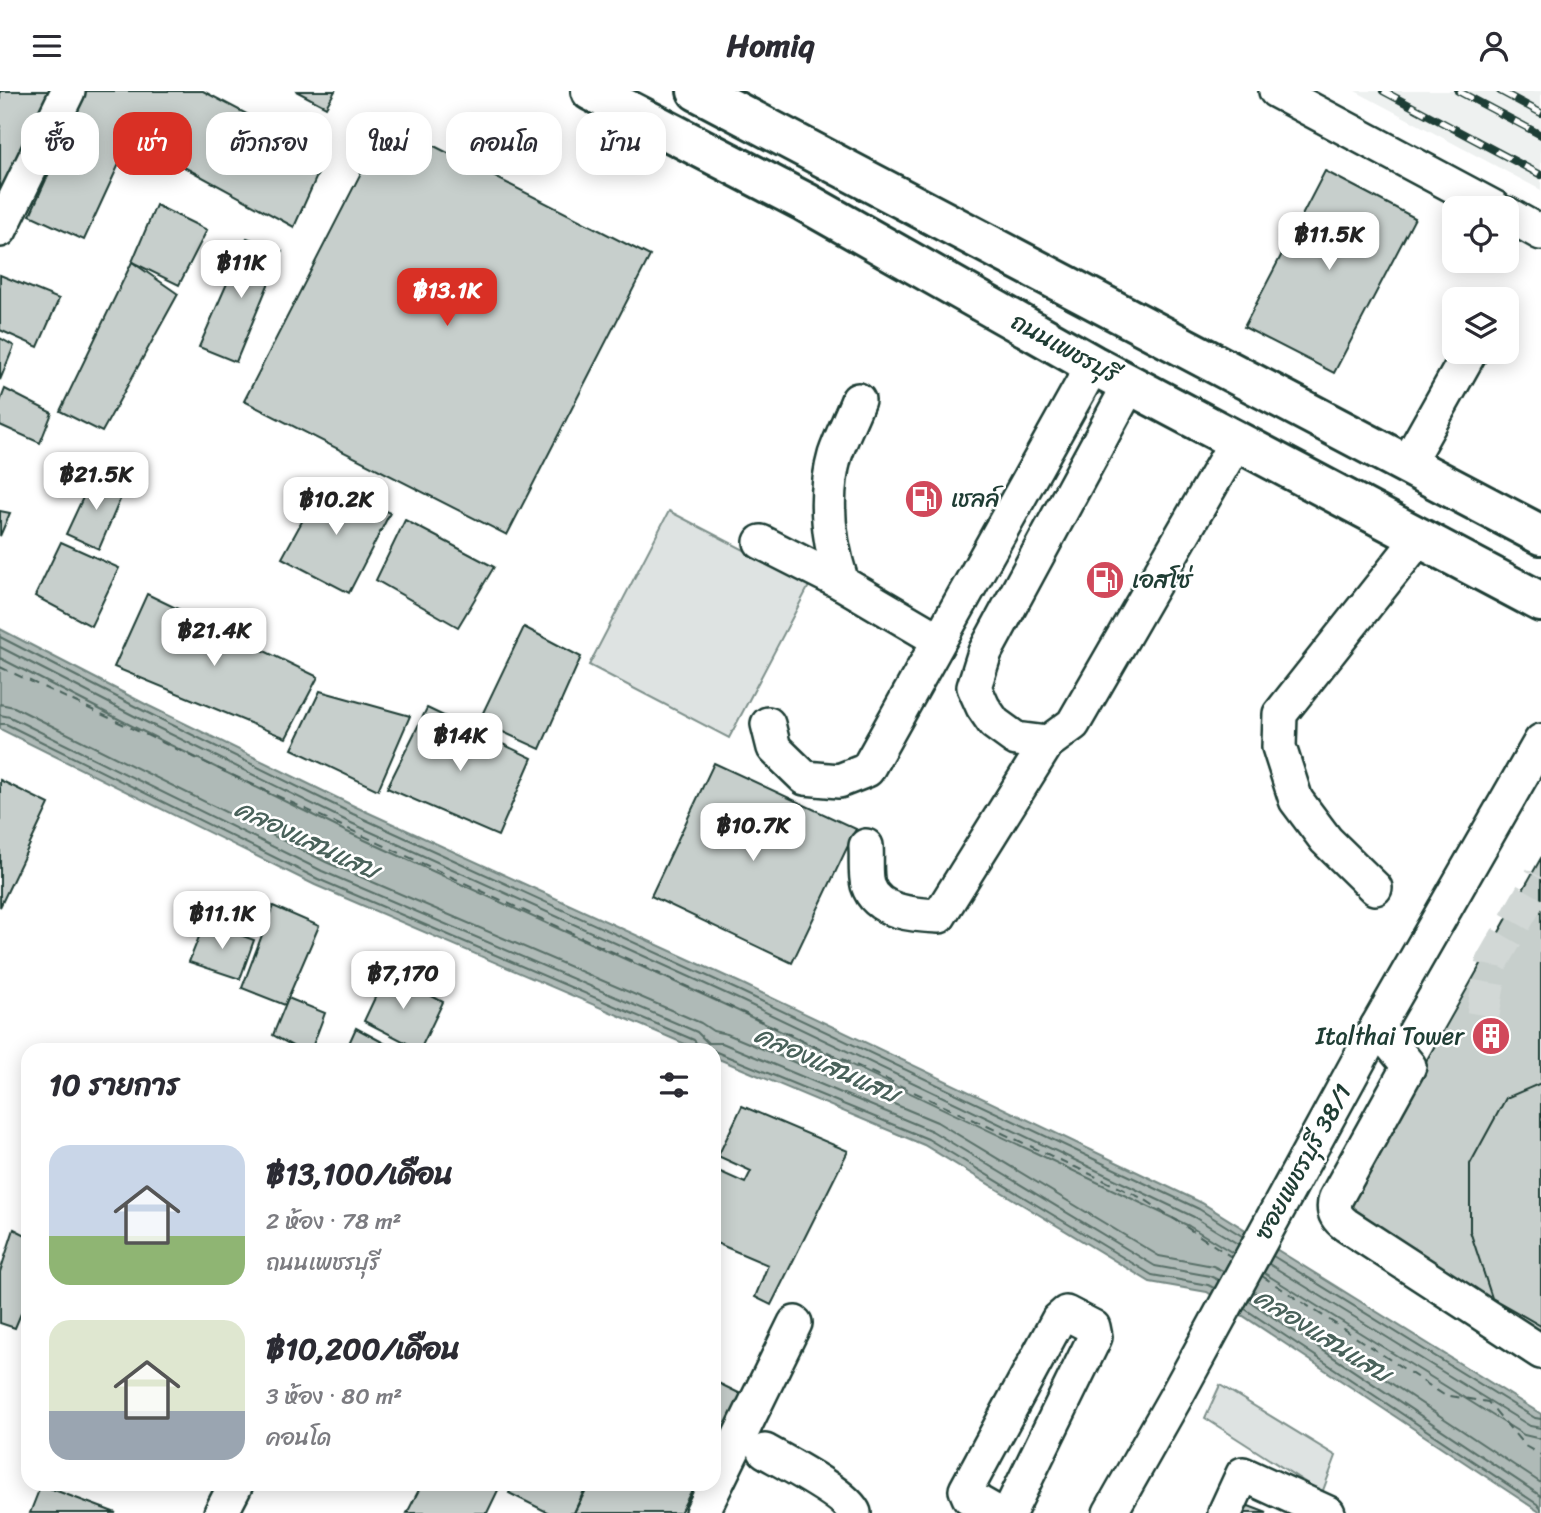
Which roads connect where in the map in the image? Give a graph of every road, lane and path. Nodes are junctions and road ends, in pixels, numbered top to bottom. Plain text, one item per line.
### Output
1 (68, 91) edge
2 (591, 91) edge
3 (1276, 91) edge
4 (718, 96) edge
5 (1473, 196) edge
6 (1519, 221) edge
7 (0, 230) edge
8 (1541, 233) edge
9 (1463, 364) edge
10 (1093, 365) junction
11 (1130, 384) junction
12 (859, 400) dead end
13 (1237, 440) junction
14 (1407, 464) junction
15 (1541, 535) edge
16 (1420, 537) junction
17 (761, 542) dead end
18 (842, 583) junction
19 (1541, 602) edge
20 (939, 640) junction
21 (768, 724) dead end
22 (1047, 743) junction
23 (1536, 764) edge
24 (866, 846) dead end
25 (1375, 888) dead end
26 (1377, 1027) junction
27 (795, 1323) dead end
28 (1541, 1352) edge
29 (765, 1451) dead end
30 (721, 1474) edge
31 (232, 1491) edge
32 (713, 1491) edge
33 (221, 1513) edge
34 (702, 1513) edge
35 (855, 1513) edge
36 (997, 1513) edge
37 (1009, 1513) edge
38 (1110, 1513) edge
39 (1225, 1513) edge
40 (1328, 1513) edge

1 - 7 street
2 - 10 main road, ถนนเพชรบุรี
3 - 5 street
4 - 14 main road
6 - 8 street
9 - 14 street
10 - 11 main road, ถนนเพชรบุรี
10 - 20 street
11 - 13 main road, ถนนเพชรบุรี
11 - 22 street
12 - 18 street
13 - 16 main road, ถนนเพชรบุรี
13 - 22 street
14 - 15 main road
16 - 19 main road, ถนนเพชรบุรี
16 - 25 street
17 - 18 street
18 - 20 street
20 - 21 street
22 - 24 street
23 - 26 street, ซอยเพชรบุรี 38/1
26 - 28 street
26 - 38 street, ซอยเพชรบุรี 38/1
27 - 30 street
29 - 35 street
31 - 33 street
32 - 34 street
36 - 37 street
39 - 40 street

